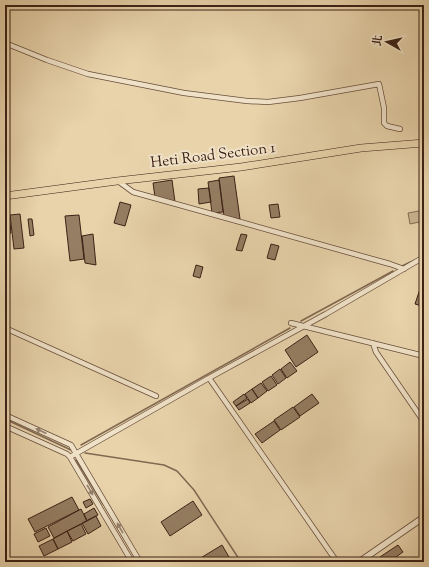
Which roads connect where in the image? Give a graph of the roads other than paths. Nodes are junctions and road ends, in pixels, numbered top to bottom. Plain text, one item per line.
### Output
1 (5, 43) edge
2 (400, 129) dead end
3 (424, 143) edge
4 (117, 181) junction
5 (5, 196) edge
6 (424, 257) edge
7 (404, 269) junction
8 (291, 323) dead end
9 (303, 326) junction
10 (5, 328) edge
11 (373, 343) junction
12 (424, 356) edge
13 (209, 378) junction
14 (156, 396) dead end
15 (5, 414) edge
16 (424, 422) edge
17 (5, 426) edge
18 (76, 453) junction
19 (70, 457) junction
20 (424, 517) edge
21 (132, 562) edge
22 (140, 562) edge
23 (337, 562) edge
24 (359, 562) edge

1 - 2 street
3 - 4 main road, Heti Road Section 1
4 - 5 main road, Heti Road Section 1
4 - 7 street
6 - 7 street
7 - 9 street
8 - 9 street
9 - 11 street
9 - 13 street
10 - 14 street
11 - 12 street
11 - 16 street
13 - 18 street
13 - 23 street
18 -> 15 street
17 - 19 street
18 - 19 street
22 -> 18 street
19 -> 21 street
20 - 24 street

